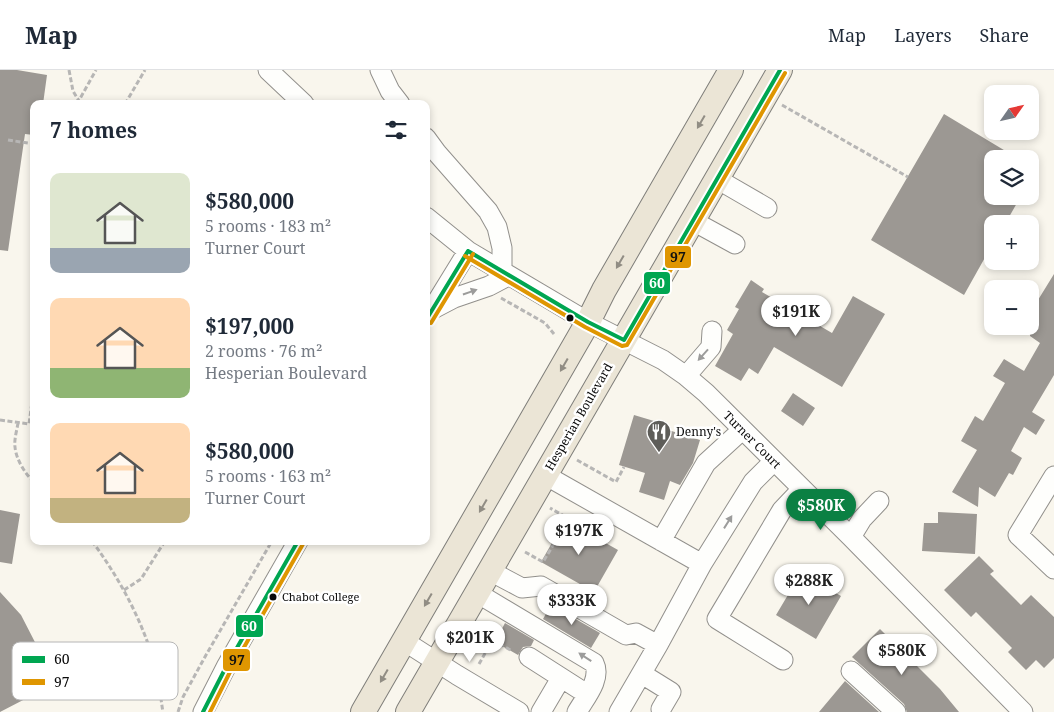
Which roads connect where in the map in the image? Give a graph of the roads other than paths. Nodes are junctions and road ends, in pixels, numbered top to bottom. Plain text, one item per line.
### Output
1 (268, 70) edge
2 (380, 70) edge
3 (731, 70) edge
4 (780, 70) edge
5 (300, 100) edge
6 (397, 100) edge
7 (430, 143) edge
8 (717, 179) junction
9 (767, 208) dead end
10 (430, 220) edge
11 (693, 221) junction
12 (735, 244) dead end
13 (468, 251) junction
14 (505, 274) junction
15 (430, 313) edge
16 (430, 314) edge
17 (588, 322) junction
18 (712, 331) dead end
19 (624, 340) junction
20 (686, 376) junction
21 (742, 430) junction
22 (774, 461) junction
23 (545, 475) junction
24 (1054, 476) edge
25 (802, 489) junction
26 (879, 501) dead end
27 (851, 536) junction
28 (661, 541) junction
29 (296, 545) edge
30 (702, 564) junction
31 (1054, 569) edge
32 (490, 571) junction
33 (477, 593) junction
34 (404, 641) junction
35 (658, 645) junction
36 (529, 658) road end
37 (782, 660) dead end
38 (437, 662) junction
39 (851, 671) dead end
40 (642, 674) junction
41 (561, 678) junction
42 (579, 689) dead end
43 (661, 709) dead end
44 (202, 712) edge
45 (364, 712) edge
46 (408, 712) edge
47 (519, 712) edge
48 (542, 712) edge
49 (577, 712) edge
50 (619, 712) edge
51 (896, 712) edge
52 (1023, 712) edge

1 - 5 street
2 - 6 street
3 -> 17 main road
4 - 8 main road, Hesperian Boulevard
7 - 14 street
8 - 9 street
8 - 11 main road, Hesperian Boulevard
10 - 13 street, Turner Court
11 - 12 street
11 - 19 main road, Hesperian Boulevard
13 - 14 street, Turner Court
13 - 15 street
16 -> 14 street
14 - 17 street, Turner Court
17 - 19 street, Turner Court
17 -> 34 main road
18 -> 20 street
19 - 20 street, Turner Court
19 - 23 main road, Hesperian Boulevard
20 - 21 street, Turner Court
21 - 22 street, Turner Court
21 - 28 street
22 - 25 street, Turner Court
30 -> 22 street
23 - 28 street
23 - 32 main road, Hesperian Boulevard
24 - 31 street
25 - 27 street, Turner Court
25 - 37 street
26 - 27 street
27 - 52 street, Turner Court
28 - 30 street
29 - 44 street
30 - 35 street
32 - 33 main road, Hesperian Boulevard
32 - 35 street
33 - 38 main road, Hesperian Boulevard
49 -> 33 street
34 - 38 street
34 -> 45 main road
35 - 40 street
36 - 41 street
38 - 46 main road, Hesperian Boulevard
38 - 47 street
39 - 51 street
40 - 43 street
40 - 50 street
41 - 42 street
41 - 48 street

